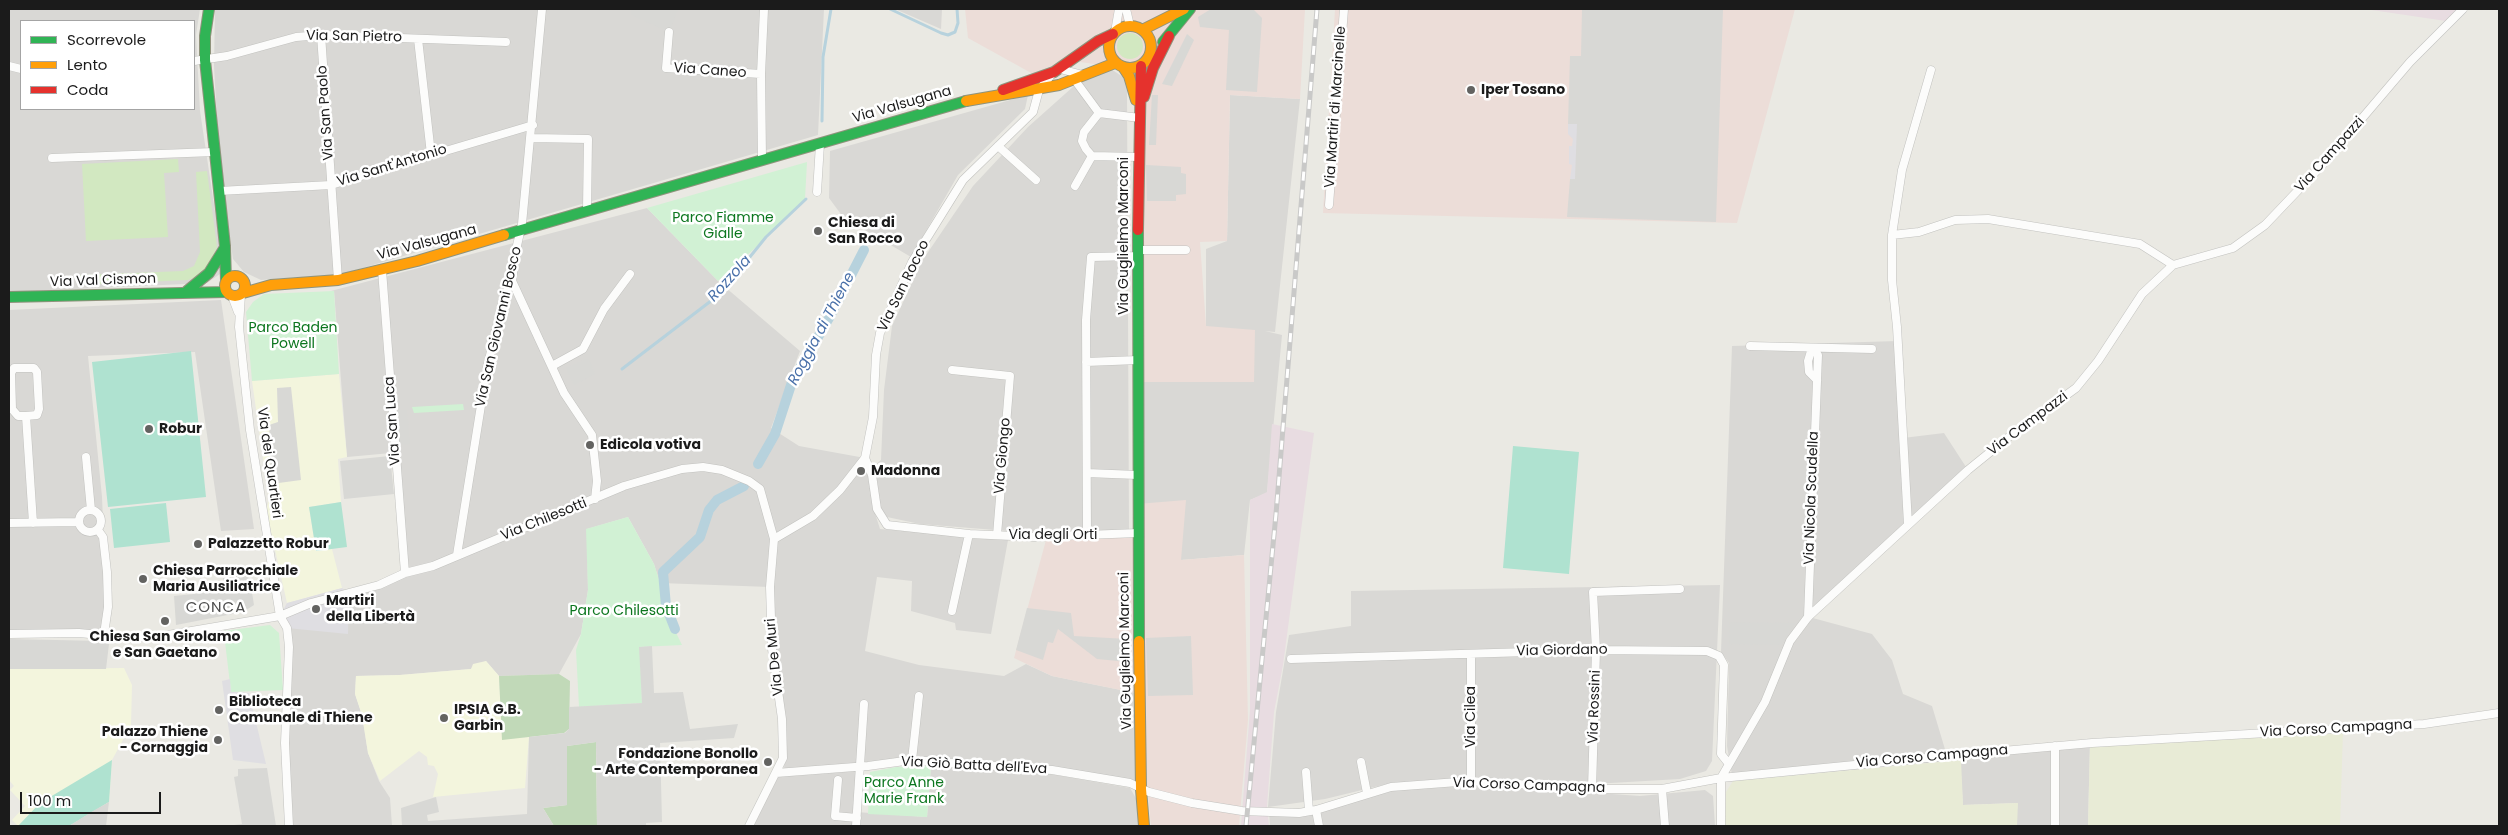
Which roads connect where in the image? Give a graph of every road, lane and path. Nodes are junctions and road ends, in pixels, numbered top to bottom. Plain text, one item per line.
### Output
1 (209, 9) edge
2 (542, 9) edge
3 (764, 9) edge
4 (1119, 9) edge
5 (1126, 9) edge
6 (1184, 9) edge
7 (1190, 9) edge
8 (1344, 9) edge
9 (2463, 9) edge
10 (1130, 26) junction
11 (1142, 30) junction
12 (669, 32) dead end
13 (1114, 33) junction
14 (321, 35) junction
15 (1169, 36) junction
16 (418, 39) junction
17 (506, 42) dead end
18 (205, 60) junction
19 (195, 61) edge
20 (1145, 62) junction
21 (1119, 65) junction
22 (1057, 70) junction
23 (1932, 70) dead end
24 (761, 74) junction
25 (1079, 77) junction
26 (1039, 90) junction
27 (993, 95) junction
28 (1099, 113) junction
29 (1140, 114) junction
30 (533, 125) junction
31 (532, 138) junction
32 (820, 144) junction
33 (998, 146) junction
34 (214, 152) junction
35 (431, 154) junction
36 (1092, 156) junction
37 (1138, 157) junction
38 (52, 158) dead end
39 (762, 159) junction
40 (1036, 180) dead end
41 (331, 185) junction
42 (1075, 186) dead end
43 (219, 191) junction
44 (816, 192) dead end
45 (1329, 205) dead end
46 (587, 210) junction
47 (521, 230) junction
48 (1892, 235) junction
49 (225, 250) junction
50 (1186, 250) dead end
51 (1138, 253) junction
52 (2172, 265) junction
53 (382, 270) junction
54 (630, 274) dead end
55 (239, 277) junction
56 (338, 280) junction
57 (512, 281) junction
58 (271, 285) junction
59 (232, 290) junction
60 (186, 291) junction
61 (9, 297) edge
62 (1750, 346) dead end
63 (1812, 348) junction
64 (1872, 350) dead end
65 (1138, 360) junction
66 (1086, 362) junction
67 (552, 366) junction
68 (952, 370) dead end
69 (26, 416) junction
70 (86, 457) dead end
71 (865, 458) junction
72 (1087, 472) junction
73 (1137, 475) junction
74 (595, 500) junction
75 (91, 510) junction
76 (79, 522) junction
77 (9, 523) edge
78 (32, 523) junction
79 (1908, 524) junction
80 (98, 530) junction
81 (1138, 533) junction
82 (968, 534) junction
83 (997, 535) junction
84 (1087, 536) junction
85 (774, 539) junction
86 (457, 555) junction
87 (405, 573) junction
88 (1680, 589) dead end
89 (952, 611) dead end
90 (280, 616) junction
91 (1808, 617) junction
92 (9, 634) edge
93 (104, 634) junction
94 (1596, 650) junction
95 (1471, 654) junction
96 (1292, 659) dead end
97 (919, 696) dead end
98 (864, 704) dead end
99 (2499, 714) edge
100 (2055, 746) junction
101 (912, 760) junction
102 (1362, 762) dead end
103 (1729, 764) junction
104 (861, 767) junction
105 (1306, 772) dead end
106 (776, 773) junction
107 (1721, 778) junction
108 (838, 780) dead end
109 (1471, 780) junction
110 (1141, 789) junction
111 (1592, 789) junction
112 (1662, 789) junction
113 (1367, 793) junction
114 (1313, 811) junction
115 (857, 822) edge
116 (289, 826) edge
117 (749, 826) edge
118 (1144, 826) edge
119 (1319, 826) edge
120 (1665, 826) edge
121 (1721, 826) edge
122 (2055, 826) edge

1 - 18 main road, Via dei Quartieri
2 - 30 street, Via San Giovanni Bosco
3 - 24 street
4 - 13 street
5 - 10 street
6 - 11 main road
7 - 15 main road, Via Guglielmo Marconi
8 - 45 street, Via Martiri di Marcinelle
9 - 52 street, Via Campazzi
10 - 11 main road
10 - 13 main road
11 - 20 main road, Via Guglielmo Marconi
12 - 24 street, Via Caneo
13 - 21 main road, Via Guglielmo Marconi
13 - 22 main road, Via Valsugana
14 - 16 street, Via San Pietro
14 - 18 street, Via San Pietro
14 - 41 street, Via San Paolo
15 - 20 main road, Via Guglielmo Marconi
15 - 29 main road, Via Guglielmo Marconi
16 - 17 street, Via San Pietro
16 - 35 street
18 - 19 street, Via San Pietro
18 - 34 main road, Via dei Quartieri
20 - 21 main road
20 - 29 main road, Via Guglielmo Marconi
21 - 25 main road, Via Valsugana
21 - 29 main road, Via Guglielmo Marconi
22 - 25 street
22 - 26 street, Via Valsugana
22 - 27 main road, Via Valsugana
23 - 48 street
24 - 39 street
25 - 26 main road, Via Valsugana
25 - 28 street
26 - 27 main road, Via Valsugana
26 - 33 street, Via San Rocco
27 - 32 main road, Via Valsugana
28 - 29 street
28 - 36 street
29 - 37 main road, Via Guglielmo Marconi
30 - 31 street, Via San Giovanni Bosco
30 - 35 street, Via Sant'Antonio
31 - 46 street
31 - 47 street, Via San Giovanni Bosco
32 - 39 main road, Via Valsugana
32 - 44 street
33 - 40 street
33 - 71 street, Via San Rocco
34 - 38 street
34 - 43 main road, Via dei Quartieri
35 - 41 street, Via Sant'Antonio
36 - 37 street
36 - 42 street
37 - 51 main road, Via Guglielmo Marconi
39 - 46 main road, Via Valsugana
41 - 43 street, Via Sant'Antonio
41 - 56 street, Via San Paolo
43 - 49 main road, Via dei Quartieri
46 - 47 main road, Via Valsugana
47 - 53 main road, Via Valsugana
47 - 57 street, Via San Giovanni Bosco
48 - 52 street
48 - 79 street
49 - 55 main road, Via dei Quartieri
49 - 59 main road, Via dei Quartieri
49 - 60 main road
50 - 51 street
51 - 65 main road, Via Guglielmo Marconi
51 - 66 street
52 - 79 street, Via Campazzi
53 - 56 main road, Via Valsugana
53 - 87 street, Via San Luca
54 - 67 street
55 - 58 main road, Via Valsugana
55 - 59 main road
55 - 59 main road
56 - 58 main road, Via Valsugana
57 - 67 street
57 - 86 street, Via San Giovanni Bosco
58 - 59 main road, Via Valsugana
59 - 60 main road, Via Val Cismon
59 - 90 street, Via dei Quartieri
60 - 61 main road, Via Val Cismon
62 - 63 street
63 - 64 street
63 - 91 street, Via Nicola Scudella
65 - 66 street
65 - 73 main road, Via Guglielmo Marconi
66 - 72 street
67 - 74 street
68 - 83 street, Via Giongo
69 - 69 street
69 - 78 street
70 - 75 street
71 - 82 street, Via degli Orti
71 - 85 street, Via San Rocco
72 - 73 street
72 - 84 street
73 - 81 main road, Via Guglielmo Marconi
74 - 85 street, Via Chilesotti
74 - 86 street, Via Chilesotti
75 - 76 street
75 - 80 street
76 - 78 street
76 - 80 street
77 - 78 street
79 - 91 street, Via Campazzi
80 - 93 street
81 - 84 street, Via degli Orti
81 - 110 main road, Via Guglielmo Marconi
82 - 83 street, Via degli Orti
82 - 89 street
83 - 84 street, Via degli Orti
85 - 106 street, Via De Muri
86 - 87 street, Via Chilesotti
87 - 90 street, Via Chilesotti
88 - 94 street, Via Rossini
90 - 93 street, Via Chilesotti
90 - 116 street, Via dei Quartieri
91 - 103 street, Via Campazzi
92 - 93 street, Via Chilesotti
94 - 95 street, Via Giordano
94 - 103 street, Via Giordano
94 - 111 street, Via Rossini
95 - 96 street, Via Giordano
95 - 109 street, Via Cilea
97 - 101 street
98 - 104 street
99 - 100 street, Via Corso Campagna
100 - 107 street, Via Corso Campagna
100 - 122 street
101 - 104 street, Via Giò Batta dell'Eva
101 - 110 street, Via Giò Batta dell'Eva
102 - 113 street
103 - 107 street, Via Campazzi
104 - 106 street, Via Giò Batta dell'Eva
104 - 115 street
105 - 114 street
106 - 117 street, Via De Muri
107 - 112 street, Via Corso Campagna
107 - 121 street
108 - 115 street
109 - 111 street, Via Corso Campagna
109 - 113 street, Via Corso Campagna
110 - 114 street, Via Corso Campagna
110 - 118 main road, Via Guglielmo Marconi
111 - 112 street, Via Corso Campagna
112 - 120 street
113 - 114 street, Via Corso Campagna
114 - 119 street

